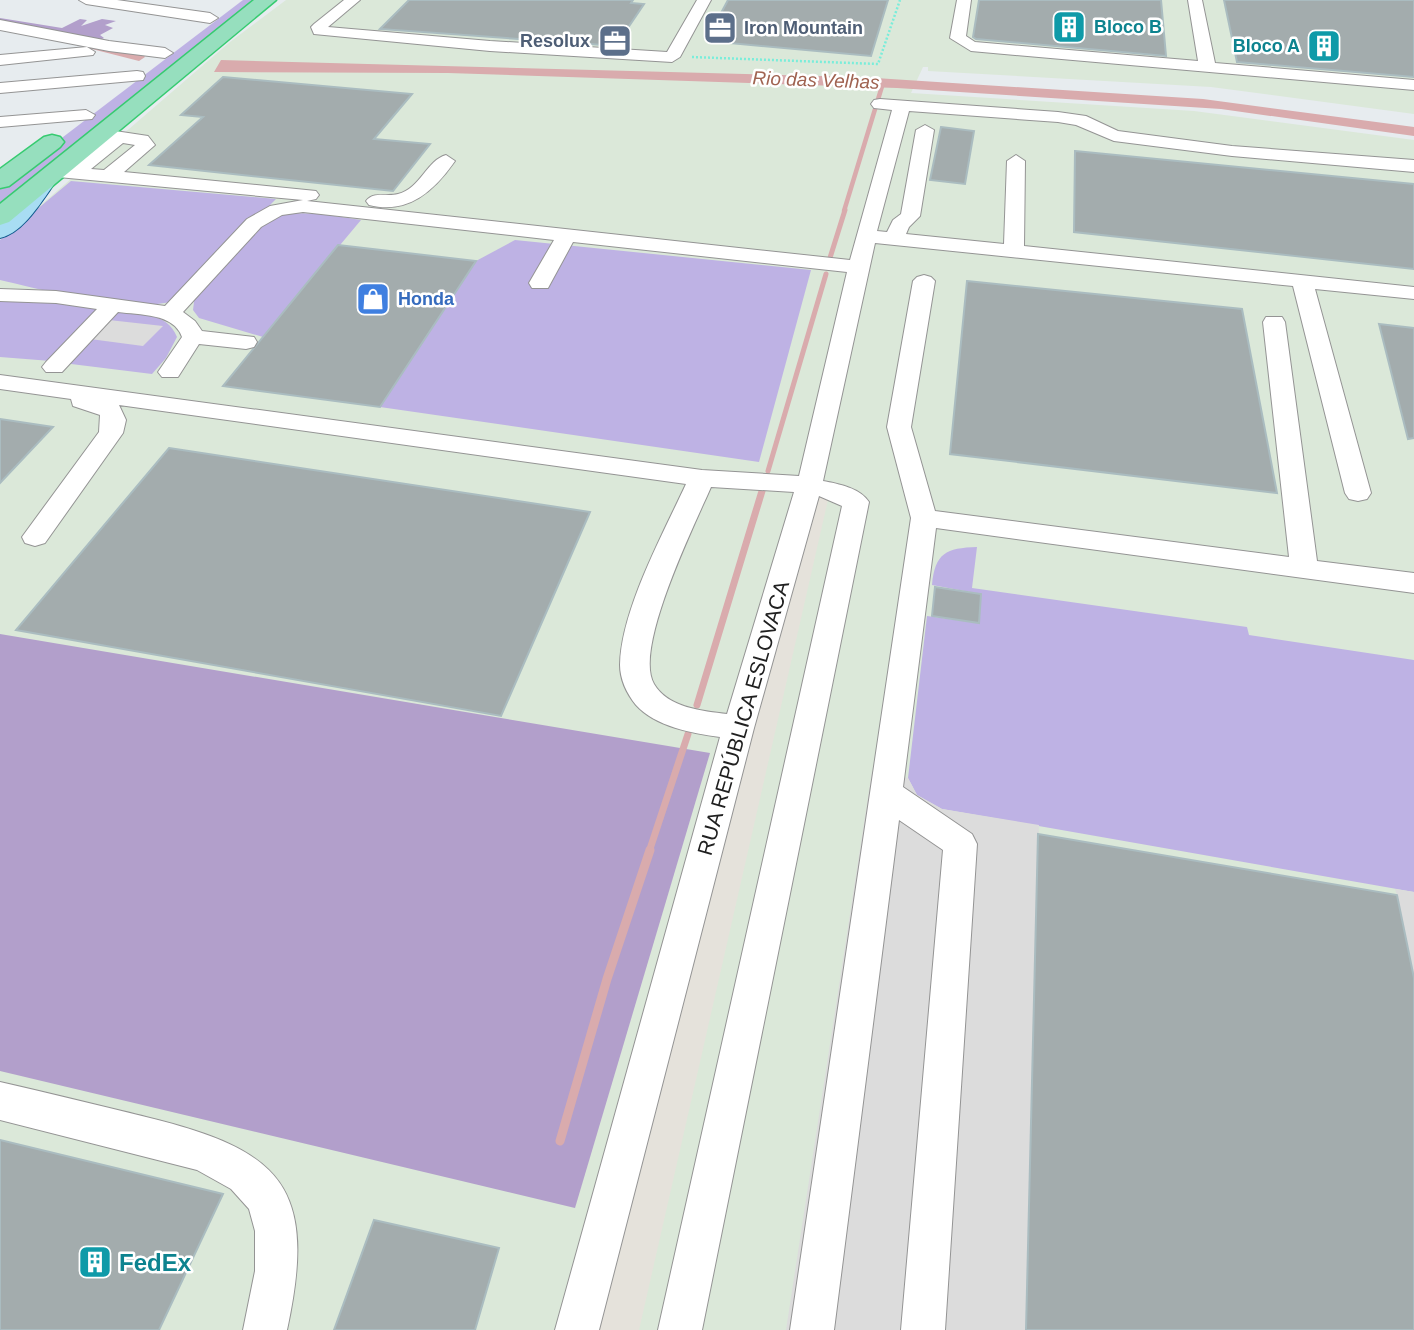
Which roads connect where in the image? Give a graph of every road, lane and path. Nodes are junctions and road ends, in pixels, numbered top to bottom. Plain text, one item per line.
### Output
1 (86, 0) edge
2 (266, 0) edge
3 (353, 0) edge
4 (705, 0) edge
5 (900, 0) edge
6 (964, 0) edge
7 (1195, 0) edge
8 (203, 19) joint
9 (0, 25) edge
10 (106, 47) junction
11 (165, 53) junction
12 (672, 57) junction
13 (0, 60) edge
14 (1207, 66) junction
15 (136, 76) junction
16 (1414, 85) edge
17 (0, 88) edge
18 (86, 115) junction
19 (0, 122) edge
20 (925, 130) dead end
21 (111, 136) junction
22 (446, 161) dead end
23 (1016, 161) dead end
24 (1414, 166) edge
25 (58, 175) junction
26 (108, 176) junction
27 (0, 181) edge
28 (0, 217) edge
29 (0, 231) edge
30 (567, 235) junction
31 (880, 237) junction
32 (1014, 252) junction
33 (860, 267) junction
34 (924, 281) dead end
35 (1302, 281) junction
36 (0, 282) edge
37 (540, 283) dead end
38 (1414, 293) edge
39 (0, 295) edge
40 (56, 297) junction
41 (114, 304) junction
42 (170, 313) junction
43 (1274, 322) dead end
44 (193, 337) junction
45 (246, 342) dead end
46 (54, 367) dead end
47 (170, 372) dead end
48 (0, 382) edge
49 (0, 399) edge
50 (702, 478) junction
51 (809, 487) junction
52 (1358, 493) dead end
53 (924, 518) junction
54 (35, 537) dead end
55 (1304, 569) junction
56 (1414, 583) edge
57 (738, 728) junction
58 (886, 793) junction
59 (0, 1101) edge
60 (265, 1330) edge
61 (577, 1330) edge
62 (680, 1330) edge
63 (812, 1330) edge
64 (923, 1330) edge

1 - 8 street
2 - 21 highway
3 - 12 street
4 - 12 street
5 - 12 path
6 - 14 street
7 - 14 street
8 - 11 highway
9 - 10 street
10 - 11 street
10 - 13 street
11 - 15 highway
14 - 16 street
15 - 17 street
15 - 18 highway
18 - 19 street
18 - 27 highway
20 - 31 street
21 - 25 highway
21 - 26 street
22 - 26 street
23 - 32 street
24 - 31 street, RUA REPÚBLICA ESLOVACA
25 - 26 street
25 - 28 highway
25 - 29 main road
30 - 33 street
30 - 37 street
30 - 42 street
31 - 32 street
31 - 33 street, RUA REPÚBLICA ESLOVACA
32 - 35 street
33 - 51 street, RUA REPÚBLICA ESLOVACA
34 - 53 street
35 - 38 street
35 - 52 street
36 - 40 street
39 - 40 street
40 - 41 street
41 - 42 street
41 - 46 street
42 - 44 street
43 - 55 street
44 - 45 street
44 - 47 street
48 - 50 street
49 - 54 street
50 - 51 street
50 - 57 street
51 - 57 street, RUA REPÚBLICA ESLOVACA
51 - 62 street
53 - 55 street
53 - 58 street
55 - 56 street
57 - 61 street, RUA REPÚBLICA ESLOVACA
58 - 63 street
58 - 64 street
59 - 60 street

